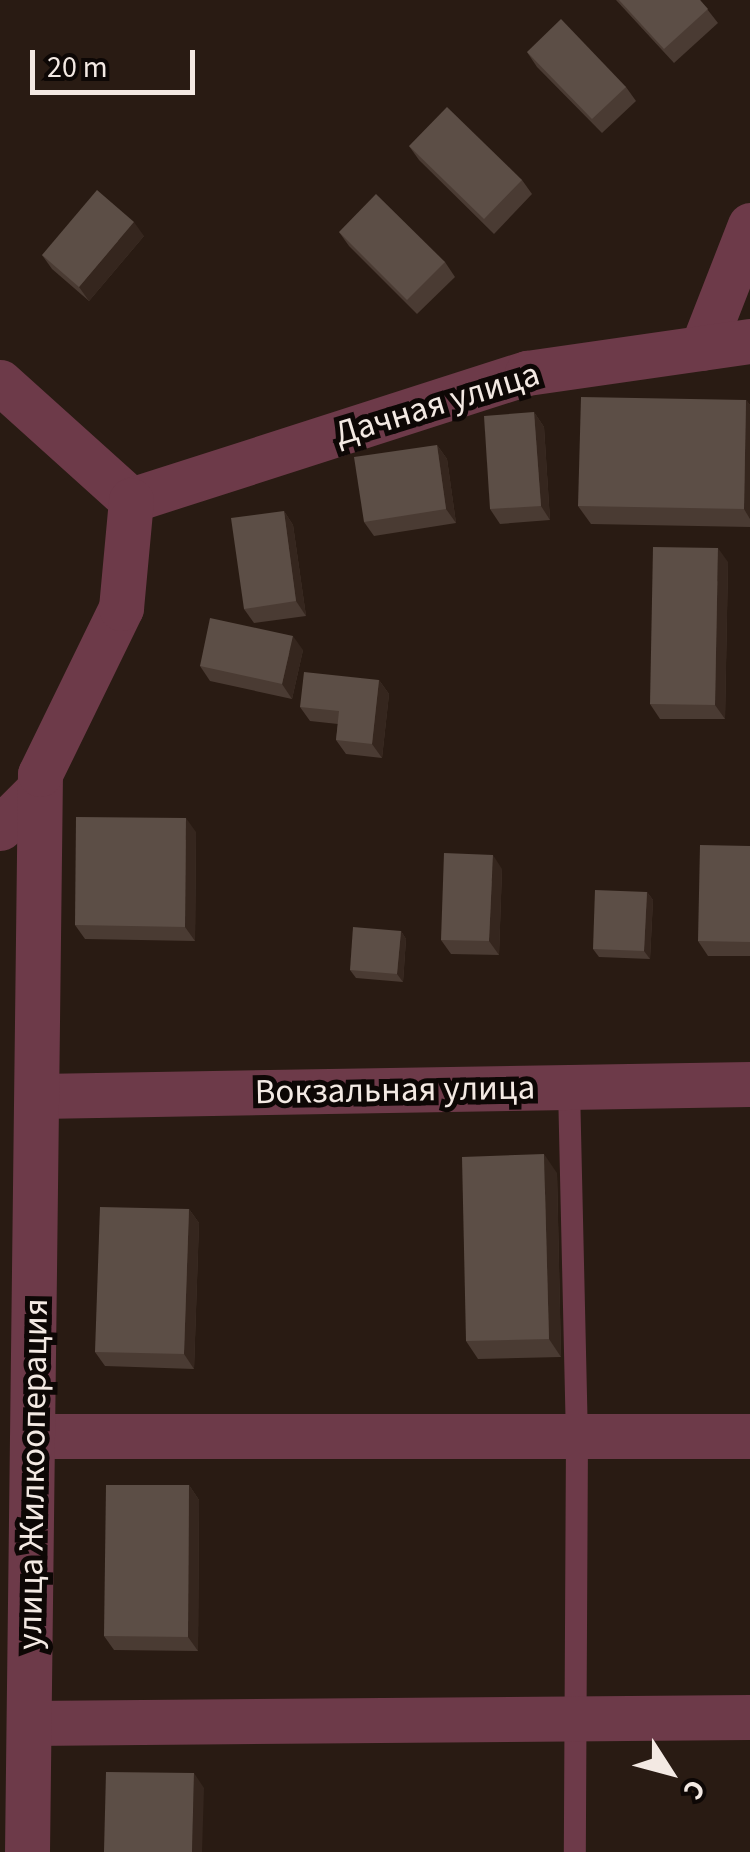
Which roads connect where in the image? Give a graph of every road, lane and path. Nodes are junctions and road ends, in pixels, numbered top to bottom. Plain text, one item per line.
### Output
1 (750, 226) edge
2 (750, 341) edge
3 (702, 348) junction
4 (0, 382) edge
5 (130, 500) junction
6 (40, 788) junction
7 (0, 828) edge
8 (750, 1084) edge
9 (570, 1087) junction
10 (39, 1096) junction
11 (34, 1436) junction
12 (577, 1436) junction
13 (750, 1436) edge
14 (750, 1717) edge
15 (571, 1718) junction
16 (29, 1723) junction
17 (26, 1852) edge
18 (574, 1852) edge

1 - 3 street
2 - 3 street, Дачная улица
3 - 5 street, Дачная улица
4 - 5 street
5 - 6 street
6 - 7 street
6 - 10 street, улица Жилкооперация
8 - 9 street, Вокзальная улица
9 - 10 street, Вокзальная улица
9 - 12 lane
10 - 11 street, улица Жилкооперация
11 - 12 street
11 - 16 street, улица Жилкооперация
12 - 13 street
12 - 15 lane
14 - 15 street
15 - 16 street
15 - 18 lane
16 - 17 street, улица Жилкооперация

